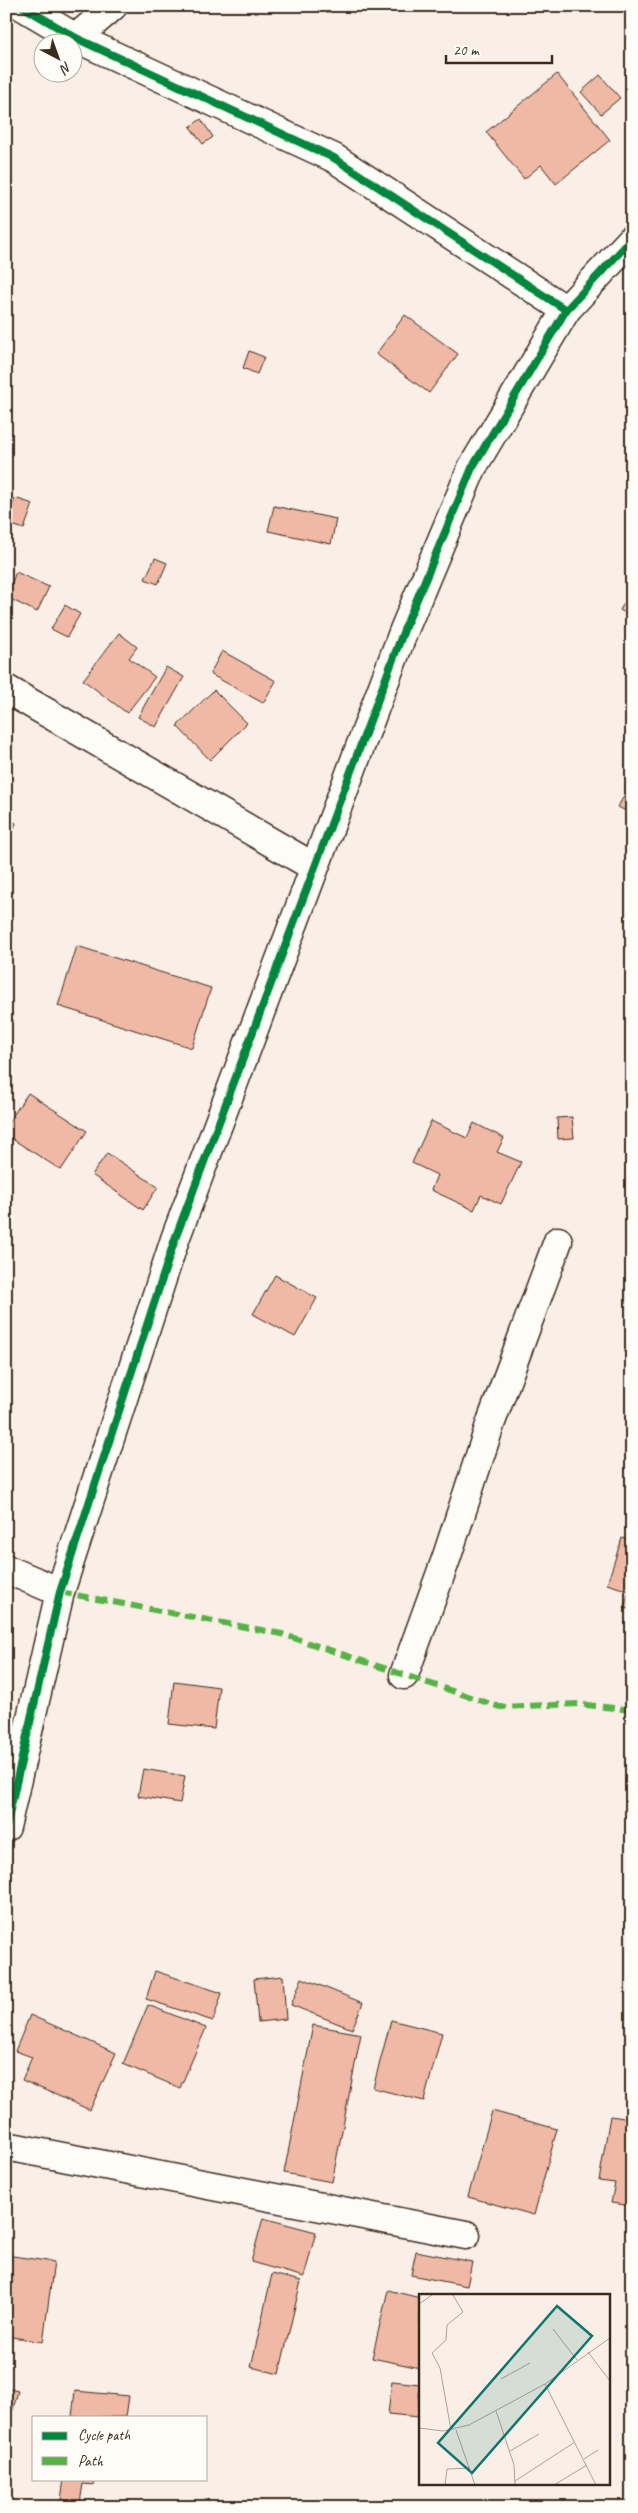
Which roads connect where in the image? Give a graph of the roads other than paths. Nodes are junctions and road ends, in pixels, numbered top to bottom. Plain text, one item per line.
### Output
1 (22, 6) edge
2 (113, 6) edge
3 (66, 32) edge
4 (82, 33) edge
5 (82, 41) edge
6 (627, 253) edge
7 (566, 310) junction
8 (6, 689) edge
9 (314, 867) junction
10 (558, 1240) dead end
11 (6, 1569) edge
12 (60, 1592) junction
13 (404, 1675) dead end
14 (6, 1826) edge
15 (6, 2146) edge
16 (466, 2235) dead end

1 - 3 street
2 - 4 street
5 - 7 street
6 - 7 street
7 - 9 street
8 - 9 street
9 - 12 street
10 - 13 street
11 - 12 street
12 - 14 street
15 - 16 street

